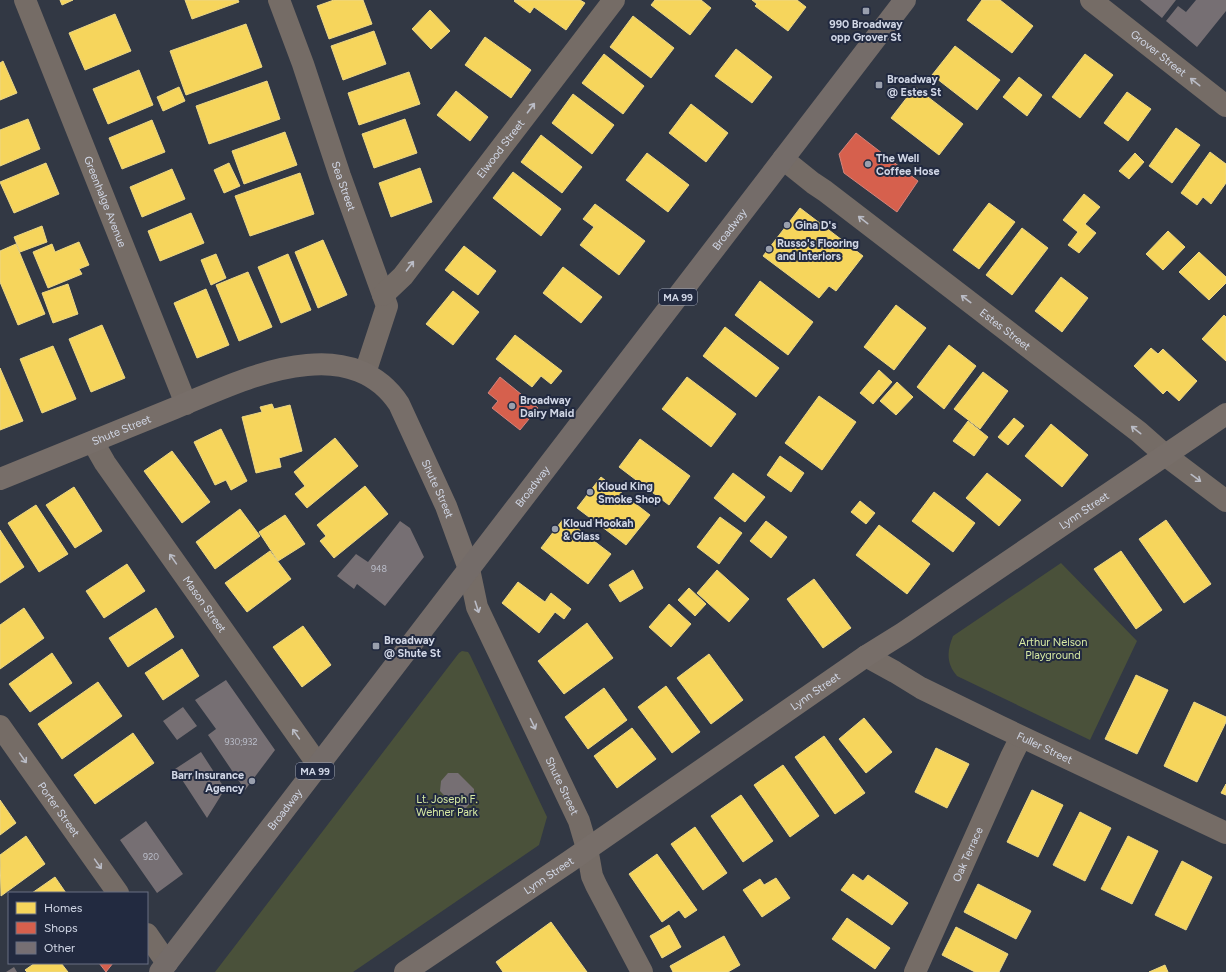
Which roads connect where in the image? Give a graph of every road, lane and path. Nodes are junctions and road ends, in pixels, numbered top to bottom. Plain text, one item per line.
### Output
1 (25, 0) edge
2 (279, 0) edge
3 (614, 0) edge
4 (905, 0) edge
5 (1091, 0) edge
6 (1226, 106) edge
7 (783, 158) junction
8 (383, 295) junction
9 (365, 373) junction
10 (186, 404) junction
11 (1226, 414) edge
12 (93, 442) junction
13 (1165, 455) junction
14 (0, 479) edge
15 (1226, 501) edge
16 (469, 569) junction
17 (866, 656) junction
18 (0, 726) edge
19 (1021, 737) junction
20 (319, 766) junction
21 (1226, 833) edge
22 (587, 848) junction
23 (117, 892) edge
24 (148, 936) edge
25 (164, 967) edge
26 (405, 972) edge
27 (642, 972) edge
28 (915, 972) edge

1 - 10 street, Greenhalge Avenue
2 - 8 street, Sea Street
8 -> 3 street, Elwood Street
4 - 7 main road, Broadway / MA 99
6 -> 5 street, Grover Street
13 -> 7 street, Estes Street
7 - 16 main road, Broadway / MA 99
8 - 9 street, Sea Street
9 - 10 main road, Shute Street
9 - 16 main road, Shute Street
10 - 12 main road, Shute Street
11 - 13 main road, Lynn Street
12 - 14 main road, Shute Street
20 -> 12 street, Mason Street
13 -> 15 street, Estes Street
13 - 17 main road, Lynn Street
16 - 20 main road, Broadway / MA 99
16 -> 22 street, Shute Street
17 - 19 street, Fuller Street
17 - 22 main road, Lynn Street
18 -> 23 street, Porter Street
19 - 21 street, Fuller Street
19 - 28 street, Oak Terrace
20 - 25 main road, Broadway / MA 99
22 - 26 main road, Lynn Street
22 - 27 street, Shute Street
24 - 25 street

